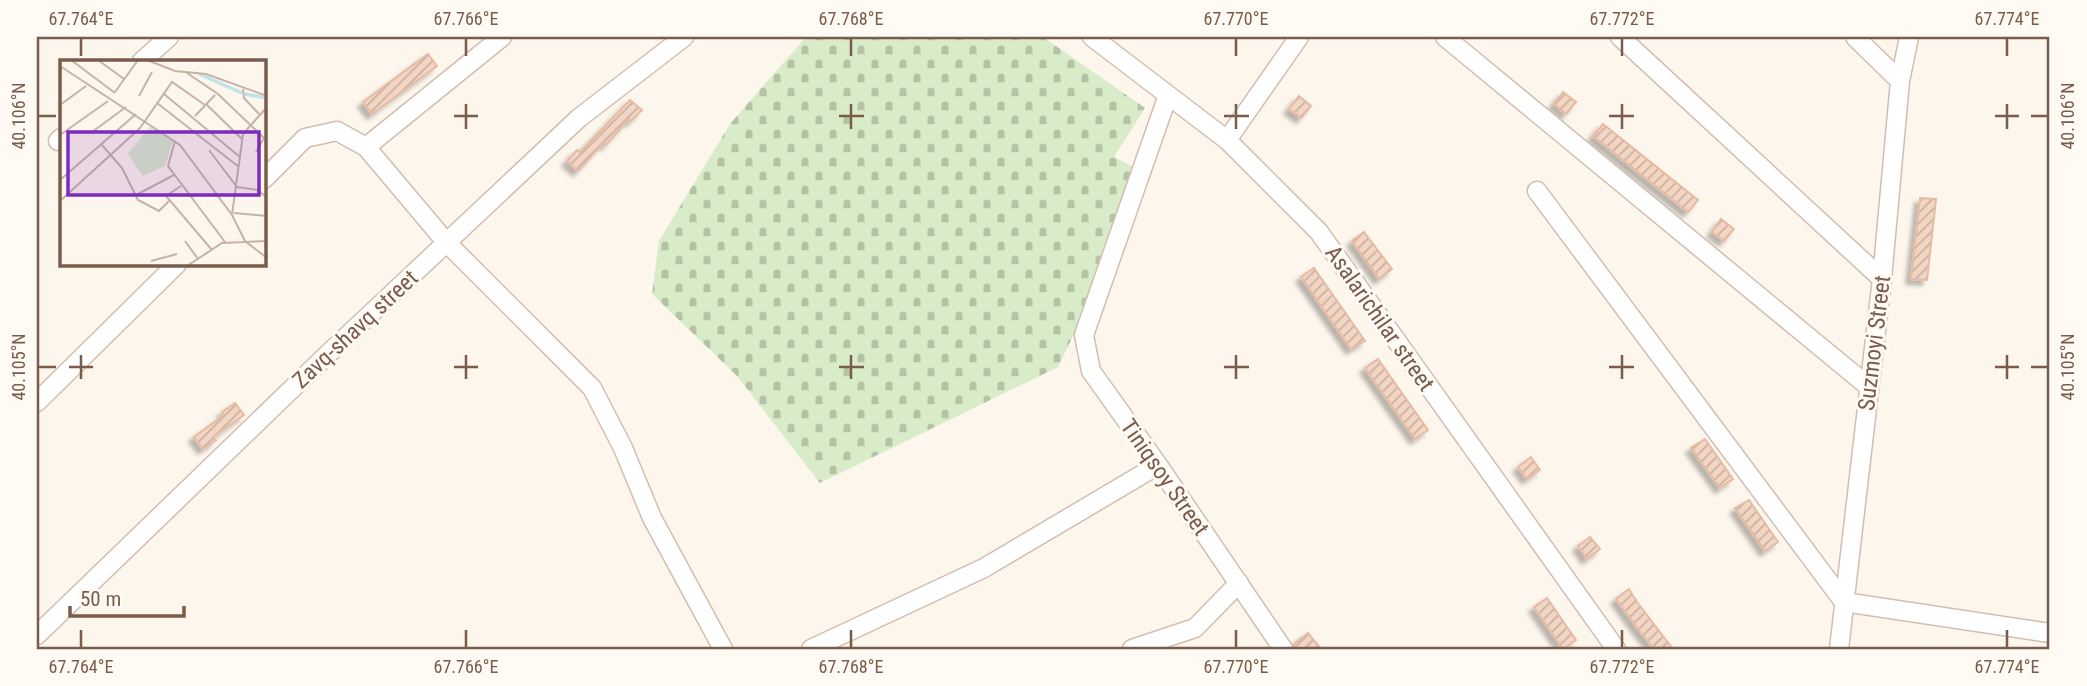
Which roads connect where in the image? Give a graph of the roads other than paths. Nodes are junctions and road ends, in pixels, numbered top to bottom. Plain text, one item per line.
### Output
1 (502, 37) edge
2 (684, 37) edge
3 (1092, 37) edge
4 (1300, 37) edge
5 (1444, 37) edge
6 (1620, 37) edge
7 (1855, 37) edge
8 (1909, 37) edge
9 (158, 40) edge
10 (143, 60) edge
11 (1900, 81) junction
12 (1168, 95) junction
13 (1227, 140) junction
14 (366, 147) junction
15 (266, 177) edge
16 (1537, 191) dead end
17 (446, 242) junction
18 (175, 266) edge
19 (1882, 279) junction
20 (1868, 387) junction
21 (37, 401) edge
22 (1158, 465) junction
23 (1239, 583) junction
24 (1844, 603) junction
25 (2050, 633) edge
26 (37, 635) edge
27 (723, 649) edge
28 (811, 649) edge
29 (1132, 649) edge
30 (1283, 649) edge
31 (1616, 649) edge
32 (1839, 649) edge

1 - 14 street
2 - 17 street, Zavq-shavq street
3 - 12 street, Asalarichilar street
4 - 13 street
5 - 20 street
6 - 19 street
7 - 11 street
8 - 11 street, Suzmoyi Street
9 - 10 street
11 - 19 street, Suzmoyi Street
12 - 13 street, Asalarichilar street
12 - 22 street, Tiniqsoy Street
13 - 31 street, Asalarichilar street
14 - 15 street
14 - 17 street
16 - 24 street
17 - 26 street, Zavq-shavq street
17 - 27 street
18 - 21 street
19 - 20 street, Suzmoyi Street
20 - 24 street, Suzmoyi Street
22 - 23 street, Tiniqsoy Street
22 - 28 street
23 - 29 street
23 - 30 street, Tiniqsoy Street
24 - 25 street
24 - 32 street, Suzmoyi Street

